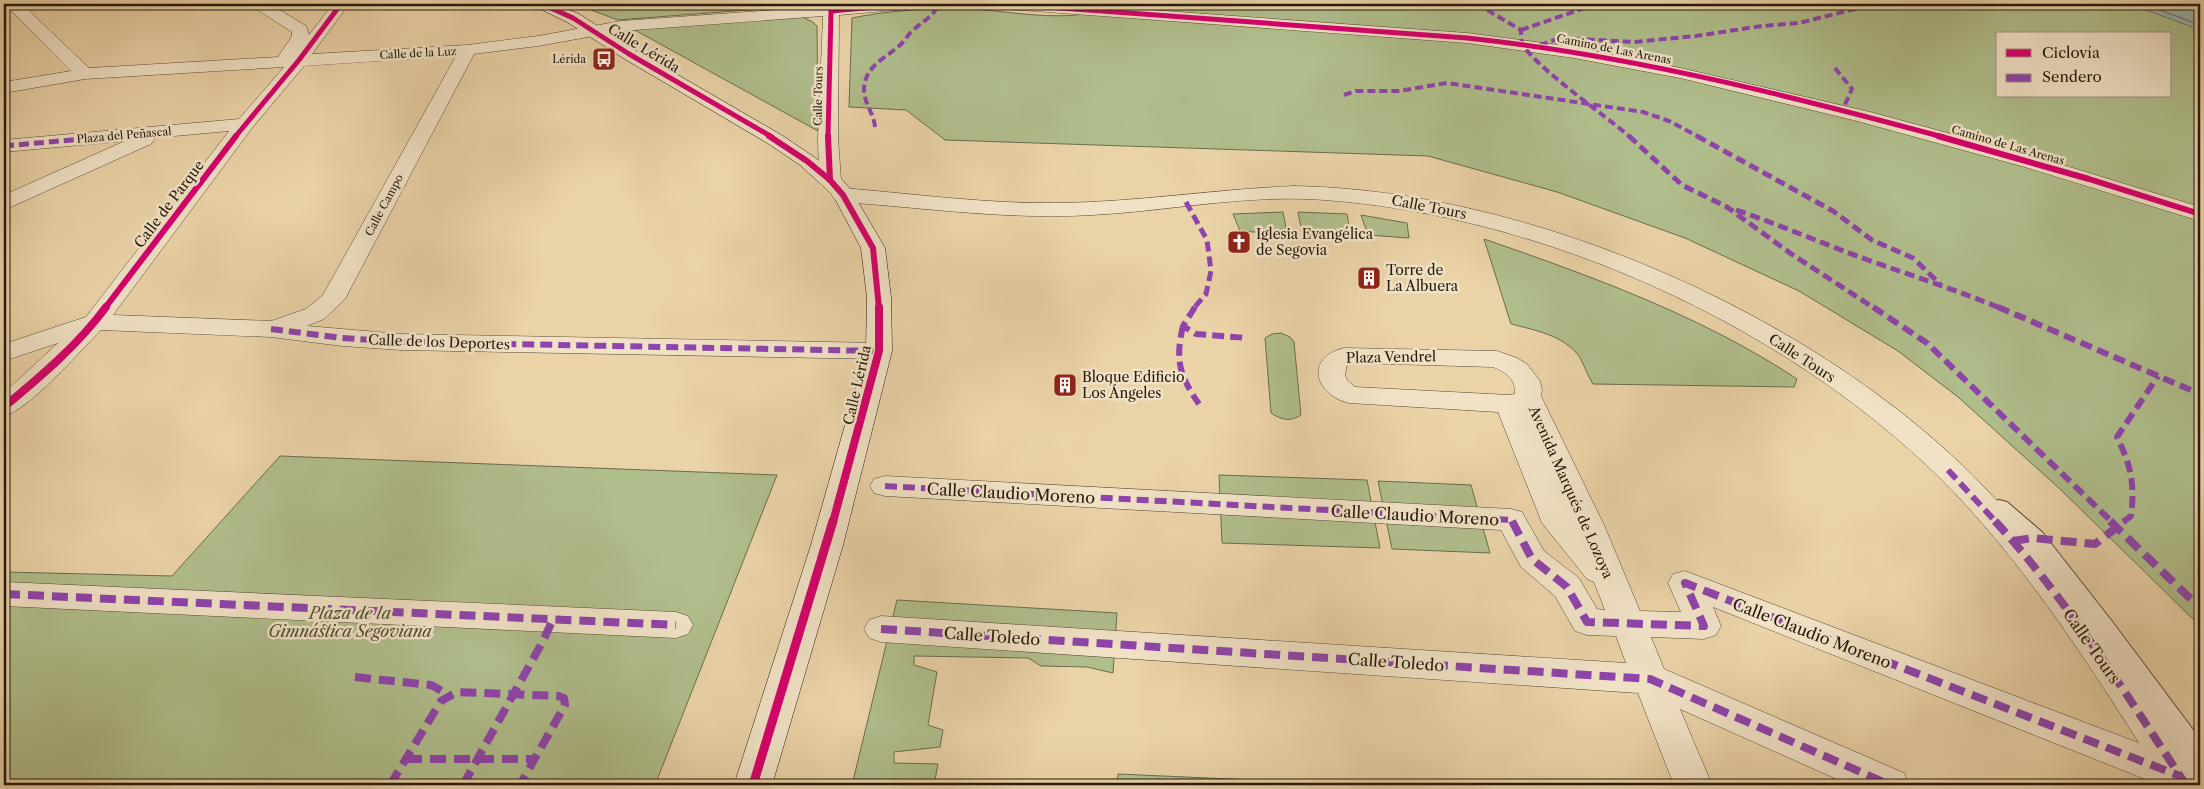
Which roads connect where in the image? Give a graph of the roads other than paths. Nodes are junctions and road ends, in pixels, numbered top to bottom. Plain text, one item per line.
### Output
1 (13, 4) edge
2 (260, 4) edge
3 (341, 4) edge
4 (542, 4) edge
5 (909, 4) edge
6 (1007, 4) edge
7 (831, 17) junction
8 (327, 21) junction
9 (297, 28) junction
10 (591, 30) junction
11 (468, 50) junction
12 (292, 60) junction
13 (85, 74) junction
14 (4, 87) edge
15 (245, 124) junction
16 (164, 132) junction
17 (4, 146) edge
18 (837, 187) junction
19 (4, 203) edge
20 (2200, 214) edge
21 (96, 322) junction
22 (271, 330) junction
23 (879, 351) junction
24 (4, 353) edge
25 (1518, 400) junction
26 (4, 407) edge
27 (886, 486) dead end
28 (4, 594) edge
29 (1627, 622) junction
30 (676, 625) dead end
31 (881, 629) dead end
32 (1650, 678) junction
33 (2189, 774) edge
34 (753, 785) edge
35 (1693, 785) edge
36 (1890, 785) edge

1 - 13 street
2 - 9 street
3 - 8 street, Calle de Parque
4 - 10 street, Calle Lérida
5 - 7 street
6 - 20 street, Camino de Las Arenas
7 - 10 street, Calle de la Luz
7 - 18 street, Calle Tours
8 - 9 street
8 - 12 street, Calle de Parque
9 - 12 street
10 - 11 street, Calle de la Luz
10 - 18 street, Calle Lérida
11 - 12 street, Calle de la Luz
11 - 22 street, Calle Campo
12 - 13 street, Calle de la Luz
12 - 15 street, Calle de Parque
13 - 14 street, Calle de la Luz
15 - 16 street, Plaza del Peñascal
15 - 21 street, Calle de Parque
16 - 17 street, Plaza del Peñascal
16 - 19 street
18 - 23 street, Calle Lérida
18 - 33 street, Calle Tours
21 - 22 street, Calle de los Deportes
21 - 24 street, Calle de los Deportes
21 - 26 street, Calle de Parque
22 - 23 street, Calle de los Deportes
23 - 34 street, Calle Lérida
25 - 25 street, Plaza Vendrel
25 - 29 street, Avenida Marqués de Lozoya
27 - 29 street, Calle Claudio Moreno
28 - 30 street
29 - 32 street, Avenida Marqués de Lozoya
29 - 33 street, Calle Claudio Moreno
31 - 32 street, Calle Toledo
32 - 35 street, Avenida Marqués de Lozoya
32 - 36 street, Calle Toledo

